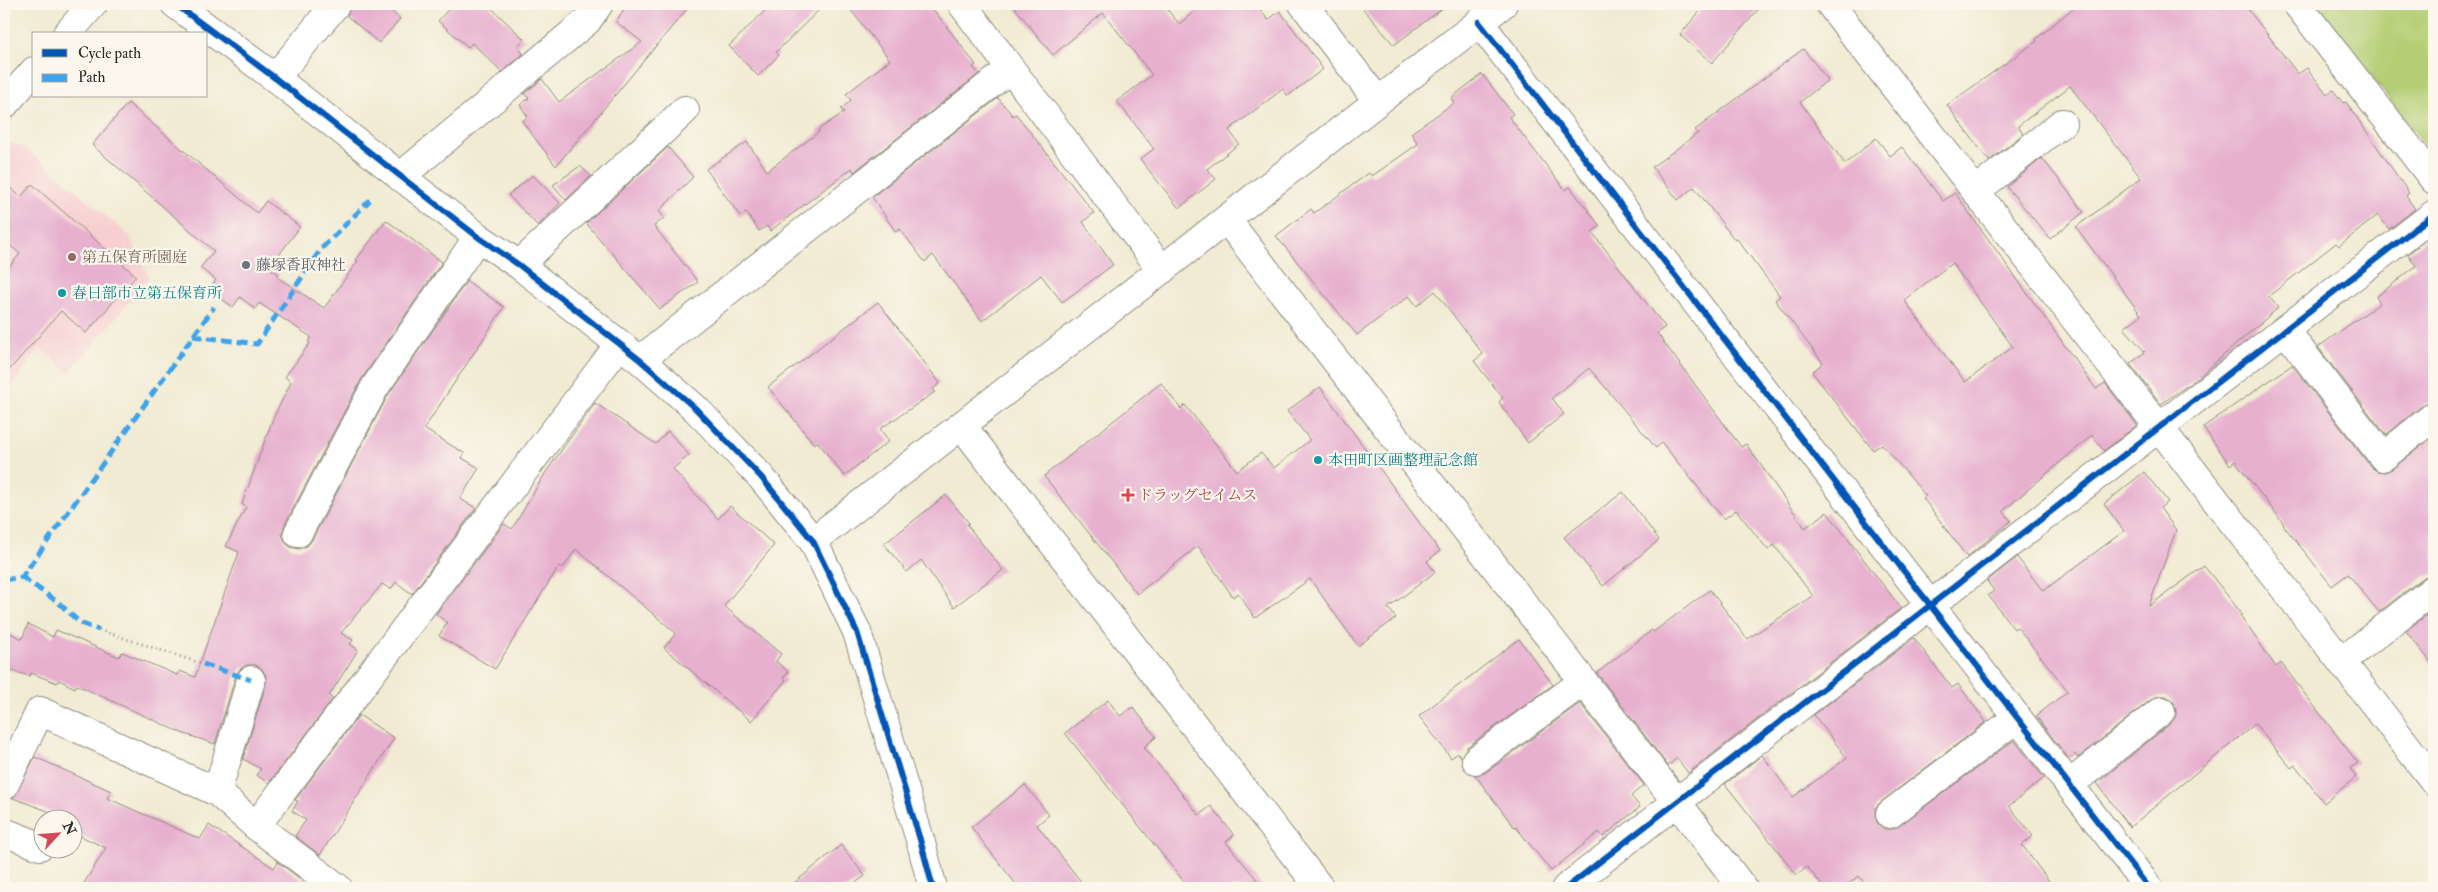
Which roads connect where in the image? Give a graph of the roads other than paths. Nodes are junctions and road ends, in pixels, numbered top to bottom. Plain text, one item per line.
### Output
1 (93, 4) edge
2 (175, 4) edge
3 (336, 4) edge
4 (600, 4) edge
5 (962, 4) edge
6 (1303, 4) edge
7 (1503, 4) edge
8 (1830, 4) edge
9 (2297, 4) edge
10 (1480, 22) junction
11 (69, 32) edge
12 (1010, 69) junction
13 (32, 73) edge
14 (275, 78) junction
15 (7, 95) edge
16 (1377, 100) junction
17 (685, 110) dead end
18 (2062, 123) dead end
19 (400, 177) junction
20 (2434, 180) edge
21 (1976, 190) junction
22 (2434, 214) edge
23 (1227, 220) junction
24 (478, 237) junction
25 (519, 265) junction
26 (1162, 270) junction
27 (2286, 330) junction
28 (629, 353) junction
29 (2434, 416) edge
30 (963, 426) junction
31 (2160, 427) junction
32 (298, 533) dead end
33 (813, 541) junction
34 (2433, 577) edge
35 (1930, 606) junction
36 (2342, 661) junction
37 (251, 680) dead end
38 (1584, 681) junction
39 (2161, 711) dead end
40 (2016, 718) junction
41 (1476, 760) dead end
42 (2429, 763) edge
43 (2069, 785) junction
44 (4, 786) edge
45 (217, 792) junction
46 (1678, 802) junction
47 (1890, 814) dead end
48 (256, 826) junction
49 (4, 832) edge
50 (32, 843) edge
51 (338, 888) edge
52 (933, 888) edge
53 (1320, 888) edge
54 (1566, 888) edge
55 (1743, 888) edge
56 (2149, 888) edge

1 - 11 street
2 - 14 street
3 - 14 street
4 - 19 street
5 - 12 street
6 - 16 street
7 - 10 street
8 - 21 street
9 - 20 street
10 - 16 street
10 - 35 street
12 - 26 street
12 - 28 street
13 - 15 street
14 - 19 street
16 - 23 street
17 - 25 street
18 - 21 street
19 - 24 street
21 - 31 street
22 - 27 street
23 - 26 street
23 - 38 street
24 - 25 street
24 - 32 street
25 - 28 street
26 - 30 street
27 - 29 street
27 - 31 street
28 - 33 street
28 - 48 street
30 - 33 street
30 - 53 street
31 - 35 street
31 - 36 street
33 - 52 street
34 - 36 street
35 - 40 street
35 - 46 street
36 - 42 street
37 - 45 street
38 - 41 street
38 - 46 street
39 - 43 street
40 - 43 street
40 - 47 street
43 - 56 street
44 - 45 street
45 - 48 street
46 - 54 street
46 - 55 street
48 - 51 street
49 - 50 street

